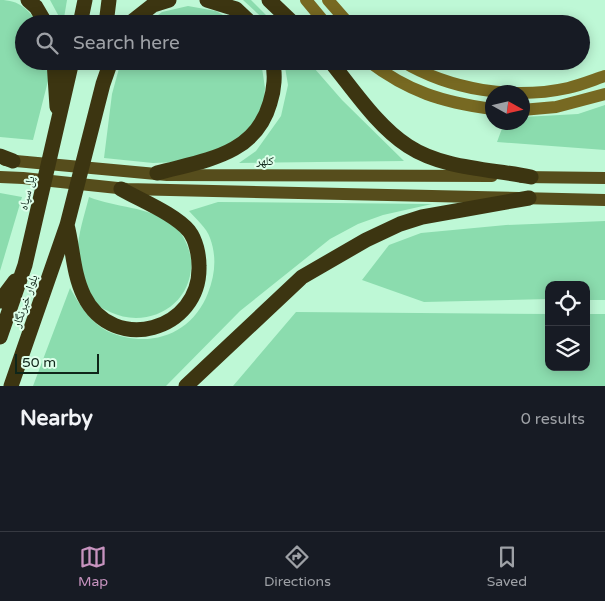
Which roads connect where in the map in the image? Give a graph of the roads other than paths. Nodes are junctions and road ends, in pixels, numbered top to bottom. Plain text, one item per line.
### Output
1 (28, 0) edge
2 (85, 0) edge
3 (109, 0) edge
4 (169, 0) edge
5 (207, 0) edge
6 (269, 0) edge
7 (306, 0) edge
8 (328, 0) edge
9 (41, 15) edge
10 (82, 15) edge
11 (107, 15) edge
12 (140, 15) edge
13 (242, 15) edge
14 (285, 15) edge
15 (318, 15) edge
16 (341, 15) edge
17 (55, 70) edge
18 (70, 70) edge
19 (100, 70) edge
20 (108, 70) edge
21 (272, 70) edge
22 (338, 70) edge
23 (382, 70) edge
24 (421, 70) edge
25 (605, 76) edge
26 (605, 94) edge
27 (485, 108) edge
28 (530, 109) edge
29 (58, 128) junction
30 (91, 129) junction
31 (4, 159) edge
32 (157, 173) junction
33 (0, 177) edge
34 (531, 177) junction
35 (605, 178) edge
36 (121, 189) junction
37 (529, 198) junction
38 (605, 200) edge
39 (66, 225) junction
40 (25, 265) junction
41 (0, 301) edge
42 (0, 337) edge
43 (11, 386) edge
44 (186, 386) edge

1 - 9 highway
2 - 10 highway
3 - 11 highway
4 - 12 highway
5 - 13 highway
6 - 14 highway
7 - 15 main road
8 - 16 main road
17 - 29 highway
18 - 29 highway
19 - 30 highway
20 - 30 highway
21 - 32 highway
22 - 34 highway
23 - 27 main road
24 - 25 main road
26 - 28 main road
29 - 40 highway, پل سپاه
30 - 39 highway
31 - 32 main road, کلهر
32 - 34 main road, کلهر
33 - 36 main road
34 - 35 main road, کلهر
36 - 37 main road
36 - 39 highway
37 - 38 main road
37 - 44 highway
39 - 43 highway, بلوار خبرنگار
40 - 41 highway
40 - 42 highway, بلوار خبرنگار

